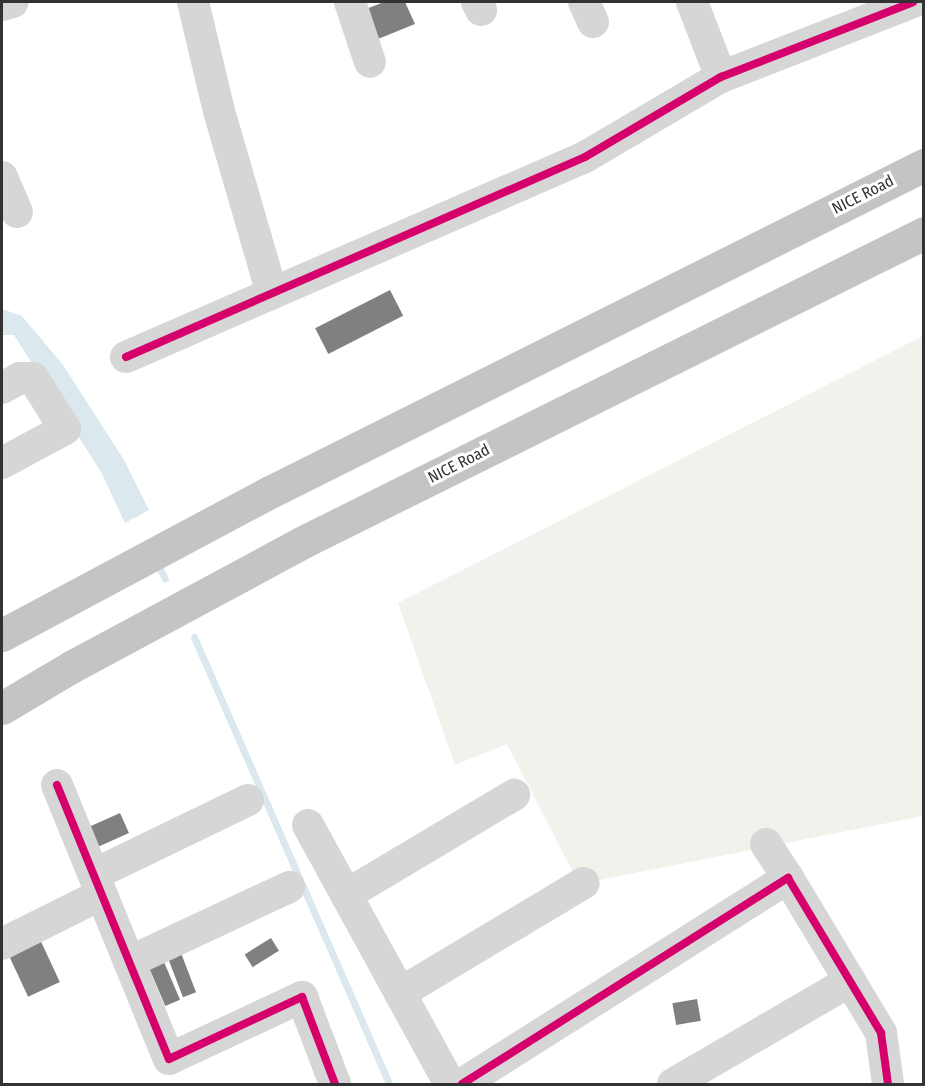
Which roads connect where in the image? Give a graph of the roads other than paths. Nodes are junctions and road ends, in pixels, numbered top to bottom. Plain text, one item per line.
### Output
1 (13, 2) edge
2 (193, 2) edge
3 (350, 2) edge
4 (692, 2) edge
5 (913, 2) edge
6 (2, 5) edge
7 (370, 62) dead end
8 (721, 77) junction
9 (924, 165) edge
10 (2, 177) edge
11 (18, 212) dead end
12 (924, 232) edge
13 (272, 293) junction
14 (126, 357) dead end
15 (2, 388) edge
16 (2, 463) edge
17 (2, 634) edge
18 (2, 708) edge
19 (57, 785) dead end
20 (514, 795) dead end
21 (248, 800) dead end
22 (308, 825) dead end
23 (766, 844) dead end
24 (788, 878) junction
25 (584, 882) dead end
26 (98, 885) junction
27 (289, 887) dead end
28 (346, 895) junction
29 (2, 944) edge
30 (129, 962) junction
31 (850, 981) junction
32 (400, 993) junction
33 (335, 1084) edge
34 (450, 1084) edge
35 (462, 1084) edge
36 (673, 1084) edge
37 (888, 1084) edge

1 - 6 street
2 - 13 street
3 - 7 street
4 - 8 street
5 - 8 street
8 - 13 street
9 - 17 highway, NICE Road
10 - 11 street
12 - 18 highway, NICE Road
13 - 14 street
15 - 16 street
19 - 26 street
20 - 28 street
21 - 26 street
22 - 28 street
23 - 24 street
24 - 31 street
24 - 35 street
25 - 32 street
26 - 29 street
26 - 30 street
27 - 30 street
28 - 32 street
30 - 33 street
31 - 36 street
31 - 37 street
32 - 34 street

